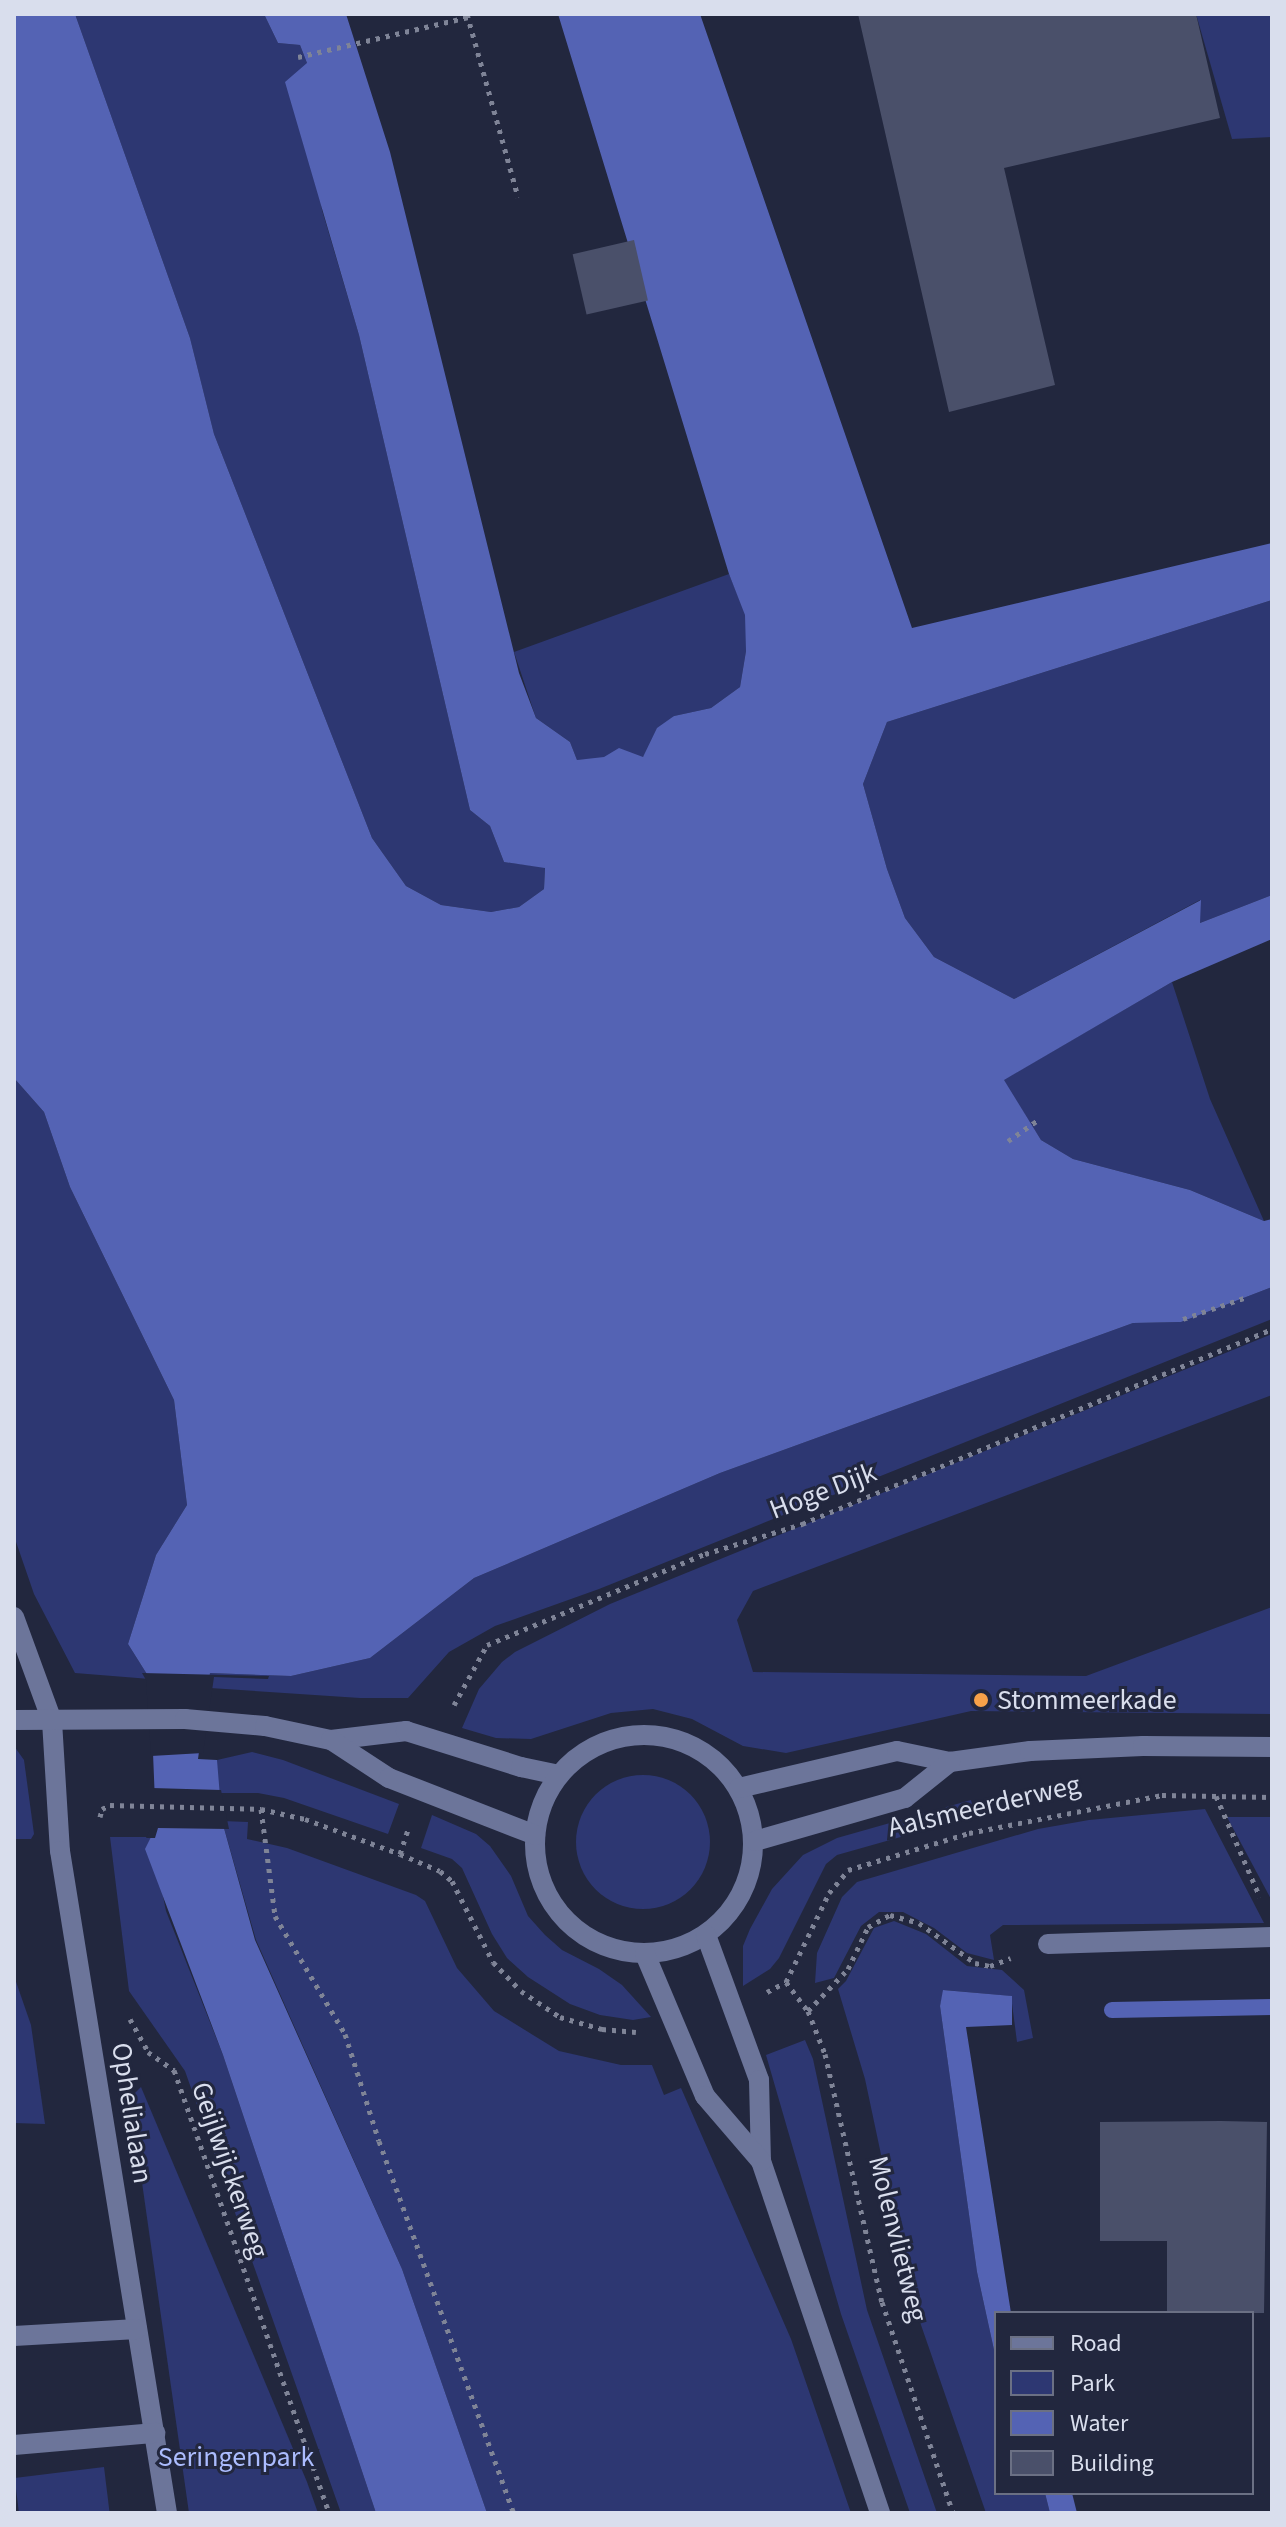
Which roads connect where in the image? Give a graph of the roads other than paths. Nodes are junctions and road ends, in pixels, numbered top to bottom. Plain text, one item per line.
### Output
1 (14, 1617) edge
2 (14, 1720) edge
3 (52, 1721) junction
4 (331, 1740) junction
5 (1272, 1747) edge
6 (950, 1762) junction
7 (558, 1775) junction
8 (739, 1788) junction
9 (535, 1835) junction
10 (755, 1841) junction
11 (706, 1935) junction
12 (1272, 1937) edge
13 (1048, 1944) road end
14 (645, 1954) junction
15 (761, 2161) junction
16 (137, 2329) junction
17 (14, 2336) edge
18 (155, 2433) junction
19 (14, 2445) edge
20 (167, 2513) edge
21 (880, 2513) edge

1 - 3 street
2 - 3 street
3 - 4 street
3 - 16 street, Ophelialaan
4 - 7 street
4 - 9 street
5 - 6 street, Aalsmeerderweg
6 - 8 street, Aalsmeerderweg
6 - 10 street, Aalsmeerderweg
7 - 8 street
7 - 9 street
8 - 10 street
9 - 14 street
10 - 11 street
11 - 14 street
11 - 15 street
12 - 13 street
14 - 15 street
15 - 21 street
16 - 17 street
16 - 18 street, Ophelialaan
18 - 19 street
18 - 20 street, Ophelialaan

